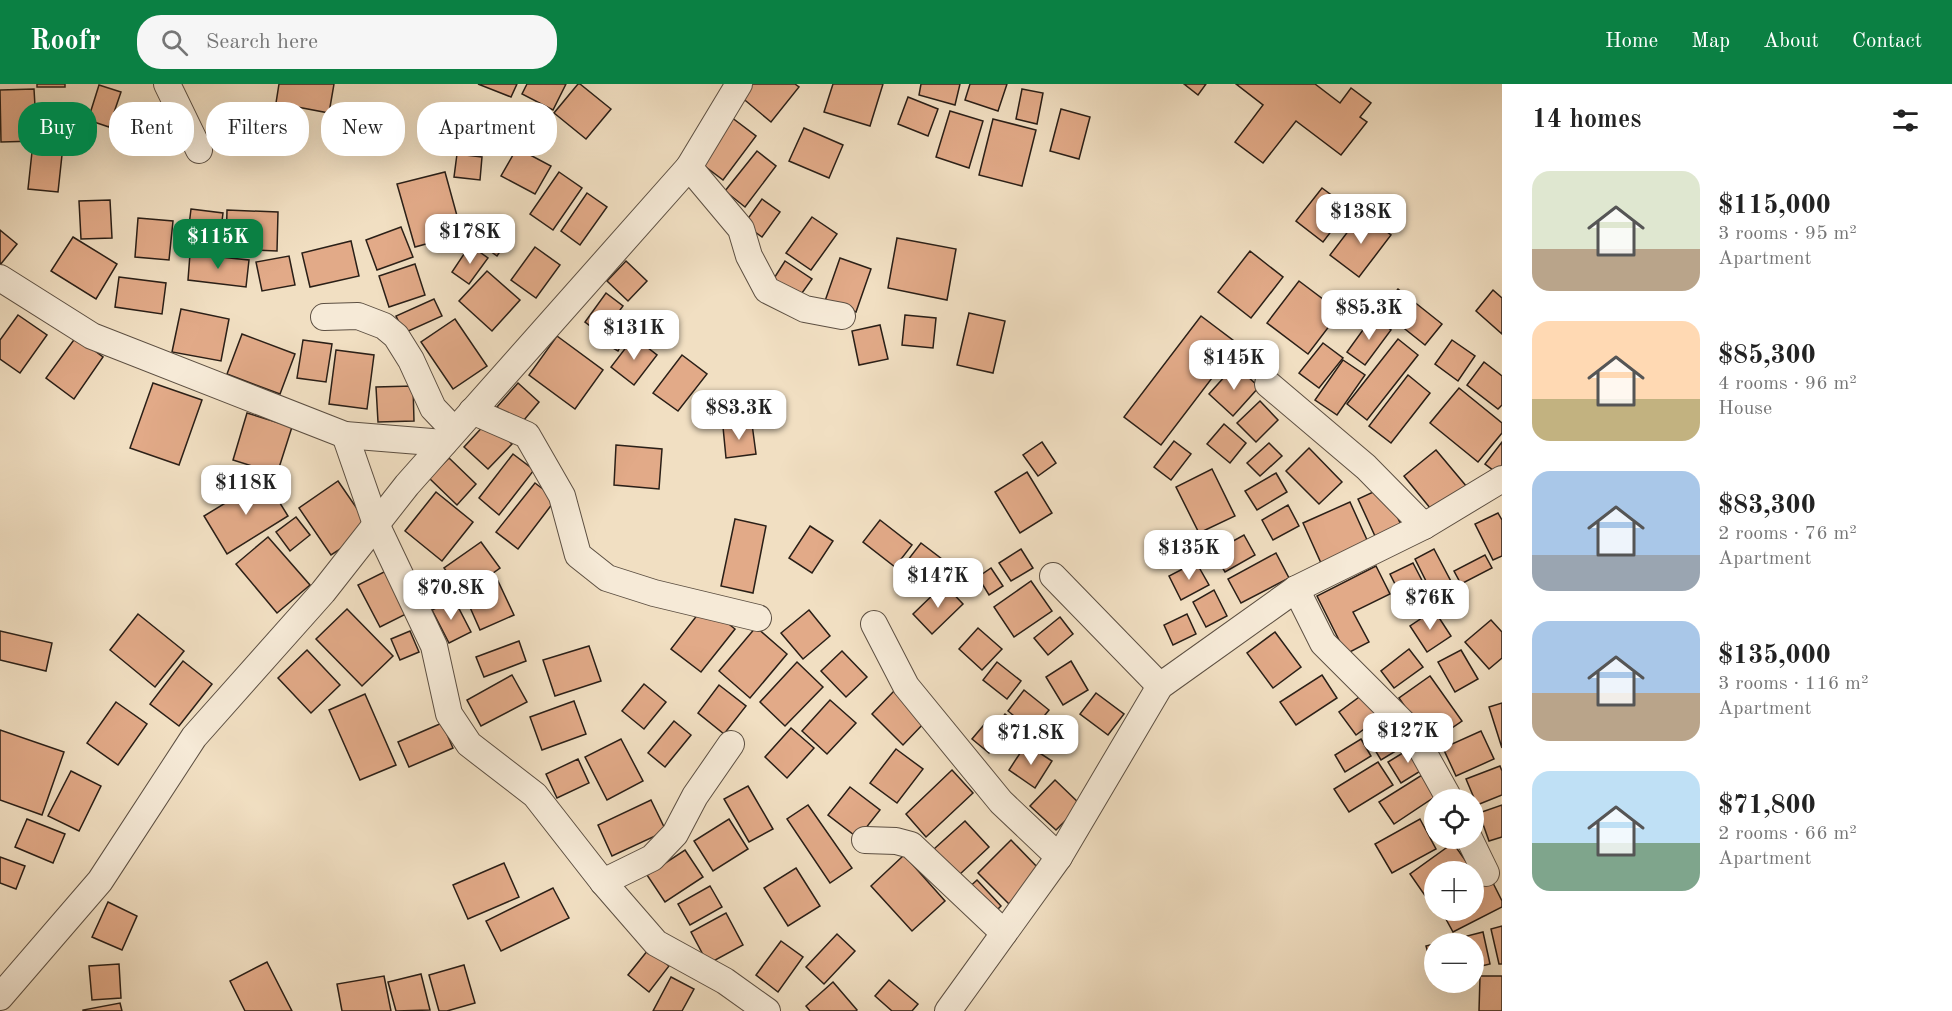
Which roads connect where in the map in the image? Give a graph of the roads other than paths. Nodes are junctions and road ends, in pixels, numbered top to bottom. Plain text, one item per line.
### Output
1 (167, 84) edge
2 (739, 84) edge
3 (200, 150) dead end
4 (689, 167) junction
5 (0, 278) edge
6 (842, 315) dead end
7 (324, 317) dead end
8 (1268, 384) dead end
9 (472, 411) junction
10 (345, 435) junction
11 (449, 437) junction
12 (1502, 479) edge
13 (376, 524) junction
14 (1424, 526) junction
15 (1053, 576) dead end
16 (1296, 589) junction
17 (758, 618) dead end
18 (874, 624) dead end
19 (1160, 686) junction
20 (731, 744) dead end
21 (1444, 789) edge
22 (865, 840) dead end
23 (1474, 849) edge
24 (1059, 857) junction
25 (1486, 873) dead end
26 (603, 882) junction
27 (1004, 933) junction
28 (8, 1000) edge
29 (767, 1011) edge
30 (948, 1011) edge

1 - 3 street
2 - 4 street
4 - 6 street
4 - 9 street
5 - 10 street
7 - 11 street
8 - 14 street
9 - 11 street
9 - 17 street
10 - 11 street
10 - 13 street
11 - 13 street
12 - 14 street
13 - 26 street
13 - 28 street
14 - 16 street
15 - 19 street
16 - 19 street
16 - 21 street
18 - 24 street
19 - 24 street
20 - 26 street
22 - 27 street
23 - 25 street
24 - 27 street
26 - 29 street
27 - 30 street

